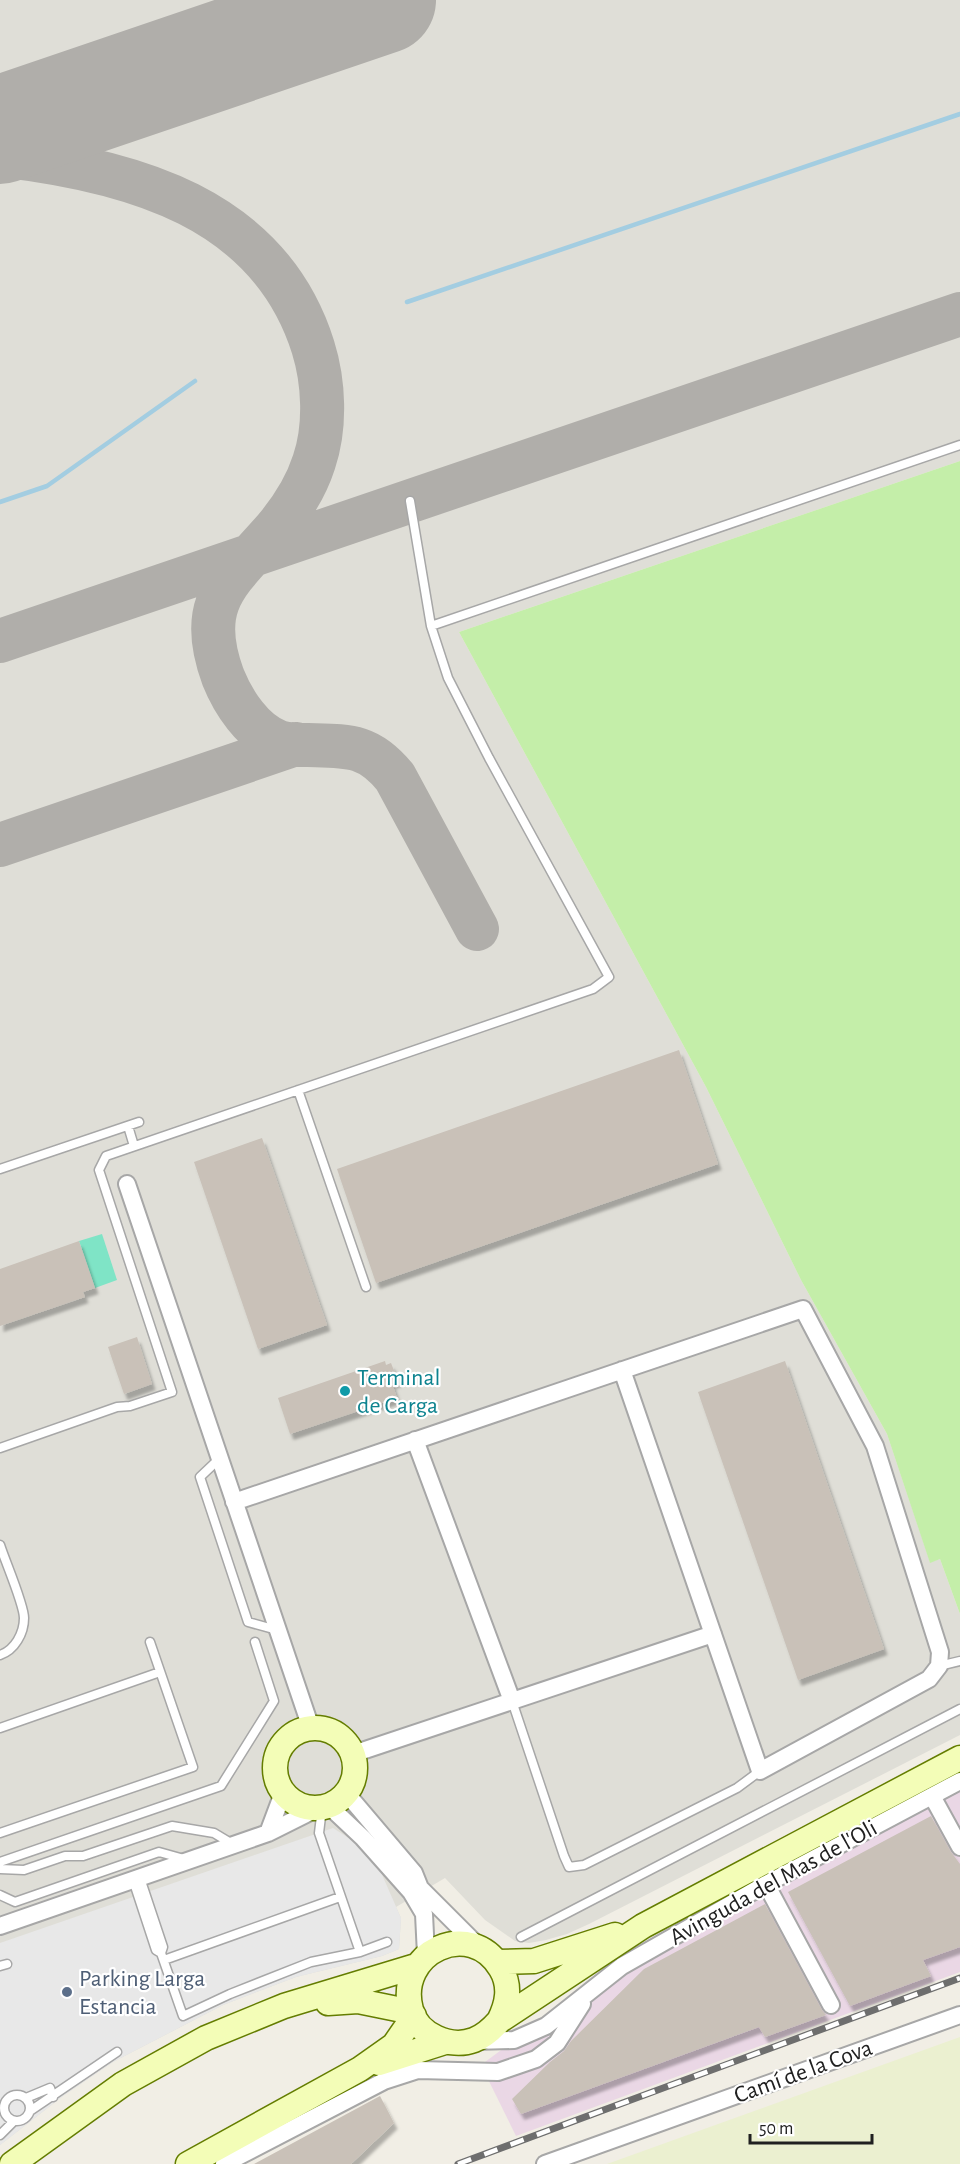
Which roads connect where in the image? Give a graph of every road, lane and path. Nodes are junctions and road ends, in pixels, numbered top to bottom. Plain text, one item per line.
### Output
1 (960, 445) edge
2 (410, 501) dead end
3 (430, 626) junction
4 (298, 1090) junction
5 (139, 1122) dead end
6 (128, 1126) junction
7 (134, 1146) junction
8 (0, 1169) edge
9 (126, 1184) dead end
10 (366, 1287) dead end
11 (622, 1370) junction
12 (416, 1440) junction
13 (0, 1448) edge
14 (219, 1459) junction
15 (234, 1502) junction
16 (0, 1545) edge
17 (277, 1630) junction
18 (713, 1634) junction
19 (150, 1642) dead end
20 (255, 1642) dead end
21 (0, 1655) edge
22 (960, 1661) edge
23 (939, 1666) junction
24 (160, 1672) junction
25 (512, 1701) junction
26 (960, 1709) edge
27 (0, 1728) edge
28 (311, 1728) junction
29 (353, 1755) junction
30 (960, 1758) edge
31 (760, 1771) junction
32 (960, 1781) edge
33 (283, 1793) junction
34 (932, 1796) junction
35 (329, 1804) junction
36 (0, 1833) edge
37 (268, 1833) junction
38 (235, 1845) junction
39 (960, 1847) edge
40 (189, 1861) junction
41 (0, 1862) edge
42 (0, 1869) edge
43 (136, 1879) junction
44 (766, 1884) junction
45 (0, 1895) edge
46 (340, 1897) junction
47 (0, 1926) edge
48 (643, 1926) junction
49 (521, 1937) dead end
50 (387, 1942) dead end
51 (360, 1952) junction
52 (489, 1955) junction
53 (163, 1956) junction
54 (421, 1961) junction
55 (591, 1991) junction
56 (831, 2005) dead end
57 (284, 2006) junction
58 (412, 2014) junction
59 (960, 2015) edge
60 (500, 2021) junction
61 (473, 2041) junction
62 (445, 2042) junction
63 (117, 2052) dead end
64 (360, 2069) junction
65 (51, 2093) junction
66 (26, 2098) junction
67 (3, 2105) edge
68 (30, 2110) junction
69 (14, 2121) junction
70 (0, 2135) edge
71 (12, 2164) edge
72 (188, 2164) edge
73 (224, 2164) edge
74 (545, 2164) edge

1 - 3 lane
2 - 3 lane
3 - 4 lane
4 - 7 lane
4 - 10 lane
5 - 6 lane
6 - 7 lane
6 - 8 lane
7 - 13 lane
9 - 14 street
11 - 12 street
11 - 18 street
11 - 23 street
12 - 15 street
12 - 25 street
14 - 15 street
14 - 17 lane
15 - 17 street
16 - 21 lane
17 - 28 street
18 - 25 street
18 - 31 street
19 - 24 lane
20 - 41 lane
22 - 23 lane
23 - 31 street
24 - 27 lane
24 - 36 lane
25 - 29 street
25 - 31 lane
26 - 49 lane
28 - 29 main road
28 - 33 main road
29 - 35 main road
30 - 48 main road
32 - 34 street, Avinguda del Mas de l'Oli
33 - 35 main road
33 - 37 street
34 - 39 street
34 - 44 street, Avinguda del Mas de l'Oli
35 - 37 street
35 - 46 lane
35 - 52 street
35 - 54 street
37 - 38 street
38 - 40 street
38 - 42 lane
40 - 43 street
40 - 45 lane
43 - 47 street
43 - 53 lane
44 - 55 street, Avinguda del Mas de l'Oli
44 - 56 street
46 - 51 lane
46 - 53 lane
48 - 52 main road
48 - 60 main road
50 - 51 lane
51 - 53 lane
52 - 54 main road
52 - 60 main road
54 - 57 main road
54 - 58 main road
55 - 61 street, Avinguda del Mas de l'Oli
55 - 73 street, Avinguda del Mas de l'Oli
57 - 58 main road
57 - 71 main road
58 - 62 main road
58 - 64 main road
59 - 74 street, Camí de la Cova
60 - 61 main road
61 - 62 main road
62 - 64 main road
63 - 65 lane
64 - 72 main road
65 - 66 lane
65 - 68 lane
66 - 67 lane
66 - 68 lane
67 - 69 lane
68 - 69 lane
69 - 70 lane

